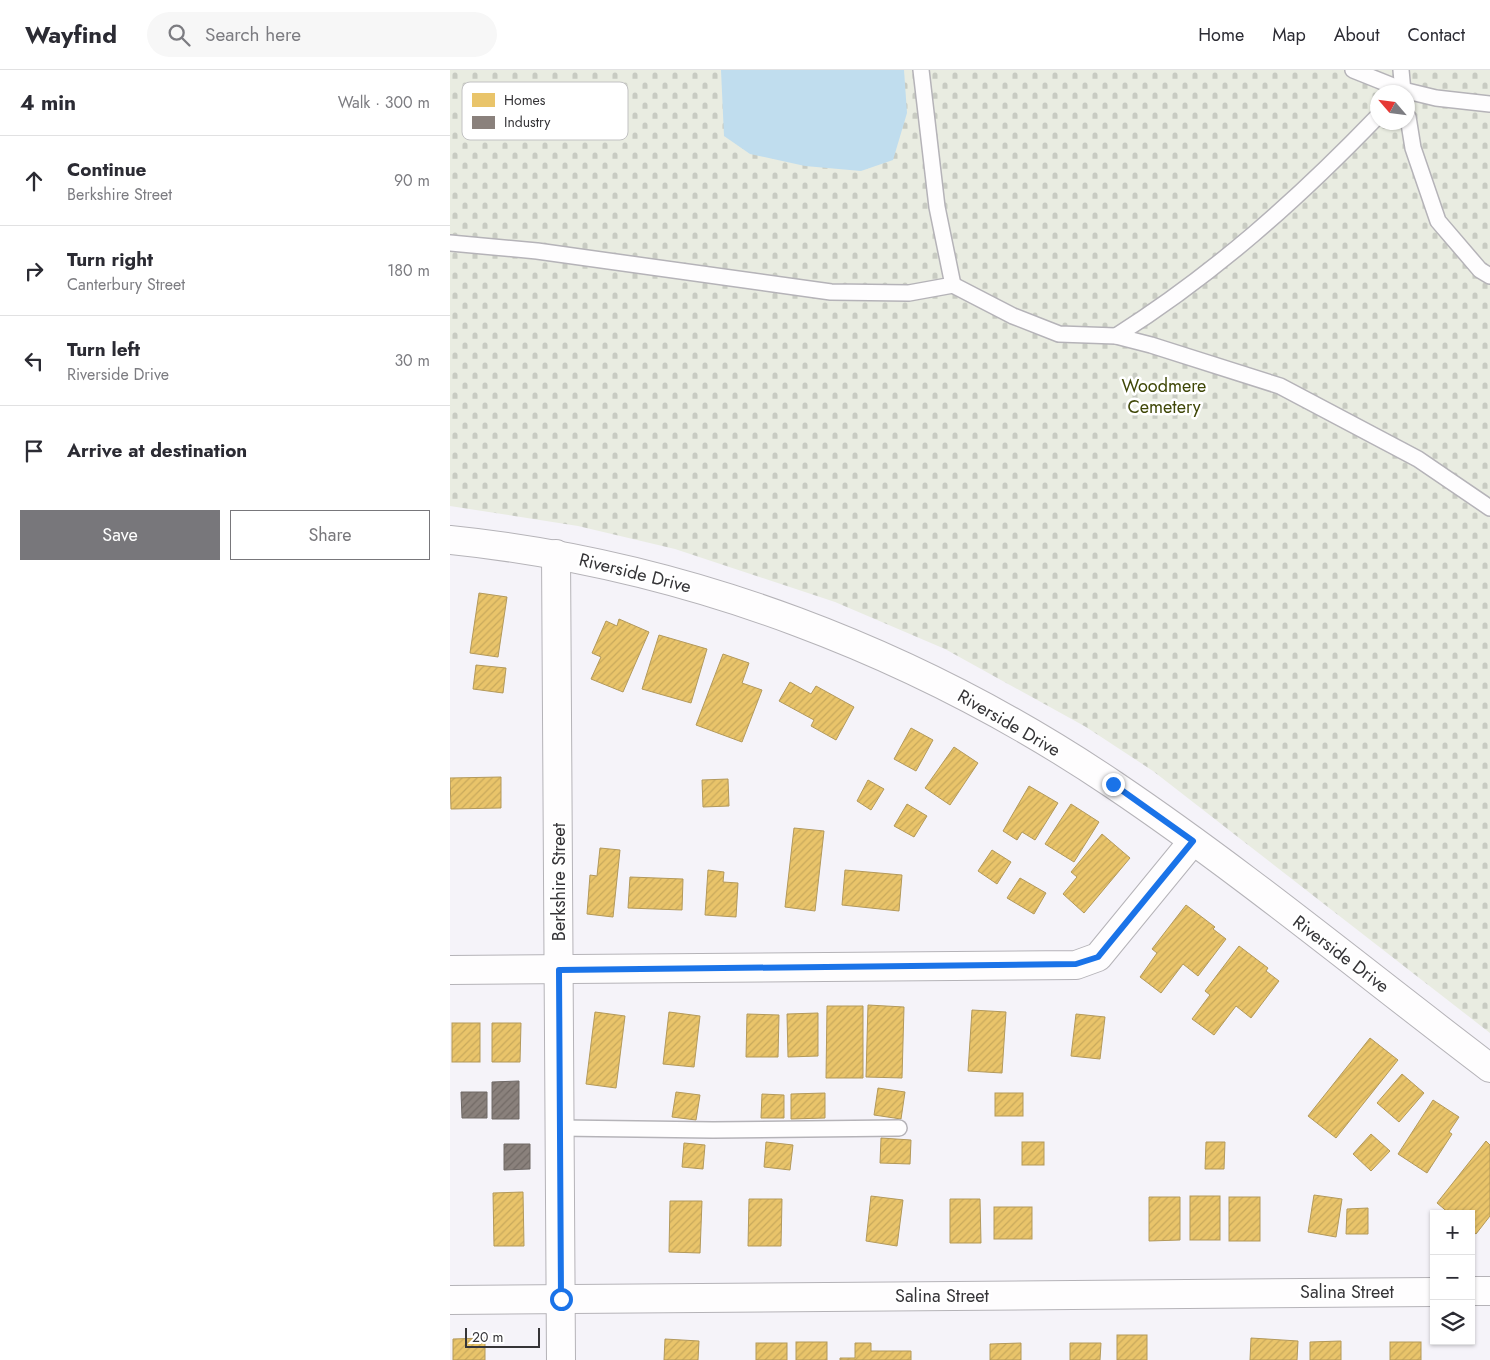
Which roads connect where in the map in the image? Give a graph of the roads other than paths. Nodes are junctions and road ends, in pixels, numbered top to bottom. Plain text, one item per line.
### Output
1 (921, 70) edge
2 (1353, 70) edge
3 (1401, 70) edge
4 (1386, 85) edge
5 (1402, 85) edge
6 (1415, 94) edge
7 (1490, 104) edge
8 (1370, 124) edge
9 (1410, 130) edge
10 (450, 243) edge
11 (1490, 276) edge
12 (954, 285) junction
13 (1116, 336) junction
14 (1490, 508) edge
15 (450, 540) edge
16 (556, 554) junction
17 (1193, 841) junction
18 (450, 970) edge
19 (559, 970) junction
20 (1490, 1068) edge
21 (560, 1128) junction
22 (899, 1128) dead end
23 (1475, 1291) edge
24 (1490, 1291) edge
25 (1430, 1292) edge
26 (561, 1299) junction
27 (450, 1300) edge
28 (561, 1360) edge

1 - 12 lane
2 - 4 lane
3 - 5 lane
6 - 7 lane
8 - 13 lane
9 - 11 lane
10 - 12 lane
12 - 13 lane
13 - 14 lane
15 - 16 street, Riverside Drive
16 - 17 street, Riverside Drive
16 - 19 street, Berkshire Street
17 - 19 street
17 - 20 street, Riverside Drive
18 - 19 street
19 - 21 street, Berkshire Street
21 - 22 lane
21 - 26 street, Berkshire Street
23 - 24 street
25 - 26 street, Salina Street
26 - 27 street, Salina Street
26 - 28 street, Berkshire Street

